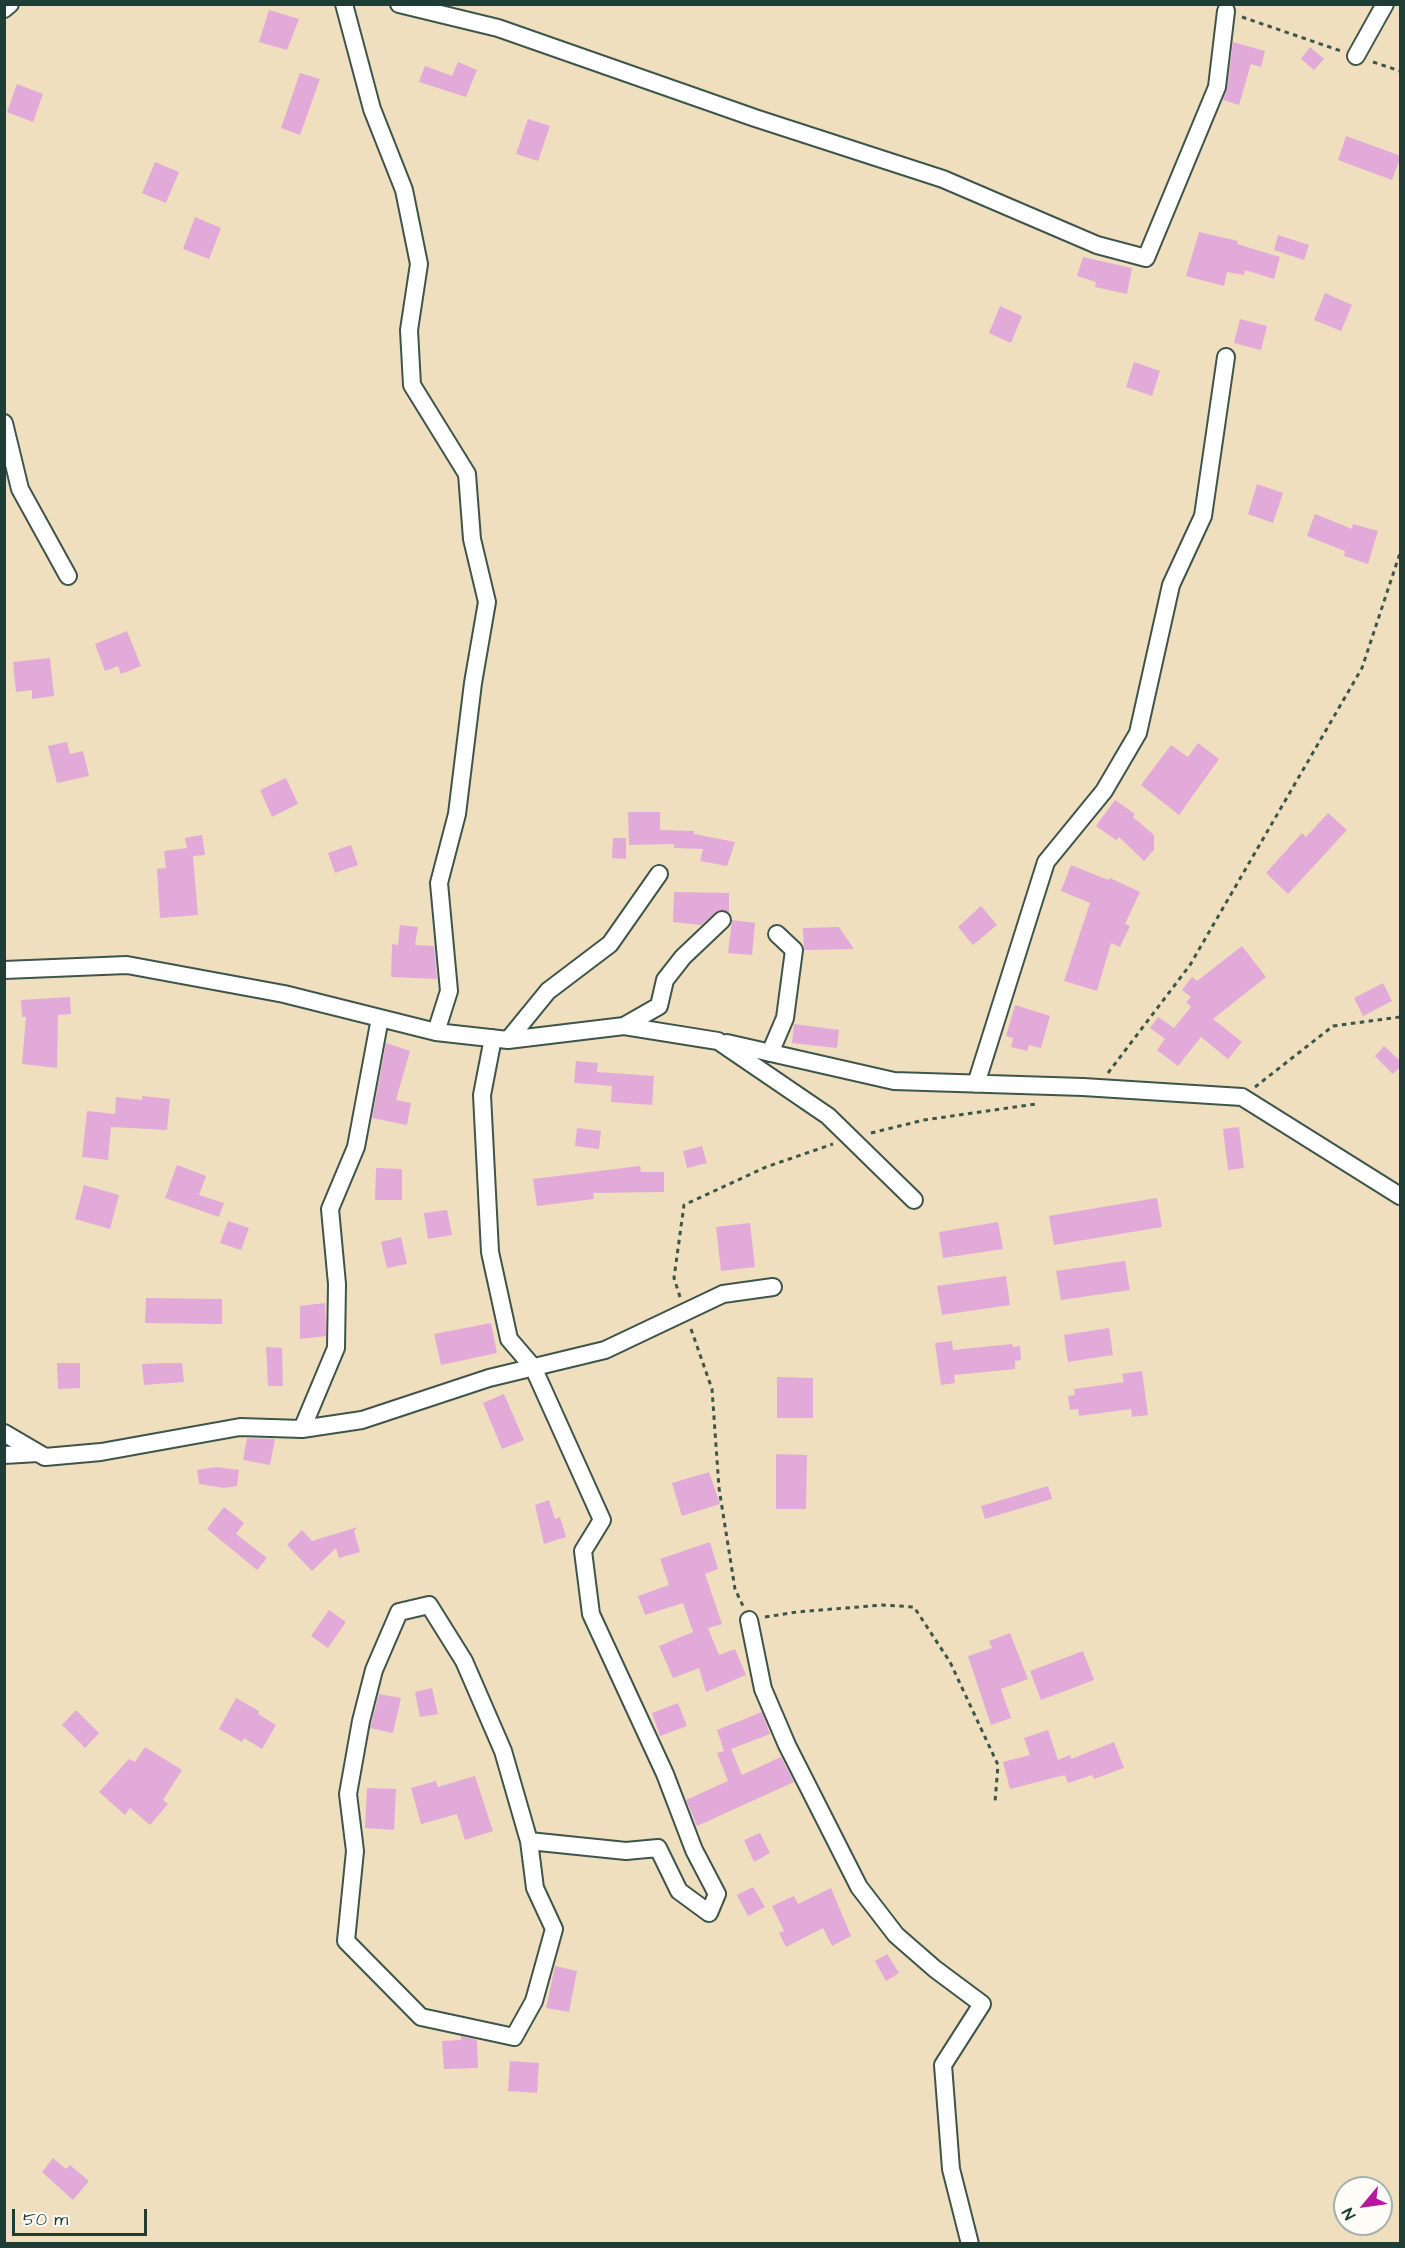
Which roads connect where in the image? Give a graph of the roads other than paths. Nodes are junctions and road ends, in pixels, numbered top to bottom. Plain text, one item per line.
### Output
1 (10, 4) edge
2 (344, 4) edge
3 (399, 4) edge
4 (1385, 4) edge
5 (4, 9) edge
6 (1226, 11) road end
7 (1356, 56) road end
8 (1226, 357) dead end
9 (4, 423) edge
10 (68, 576) dead end
11 (659, 874) dead end
12 (722, 920) dead end
13 (777, 934) dead end
14 (4, 970) edge
15 (380, 1018) junction
16 (624, 1026) junction
17 (435, 1032) junction
18 (501, 1039) junction
19 (718, 1041) junction
20 (770, 1053) junction
21 (976, 1084) junction
22 (1401, 1196) edge
23 (914, 1200) dead end
24 (773, 1287) dead end
25 (533, 1367) junction
26 (302, 1429) junction
27 (4, 1433) edge
28 (38, 1453) junction
29 (4, 1455) edge
30 (749, 1620) road end
31 (529, 1841) junction
32 (970, 2244) edge

1 - 5 street
2 - 17 street
3 - 6 street
4 - 7 street
8 - 21 street
9 - 10 street
11 - 18 street
12 - 16 street
13 - 20 street
14 - 15 street
15 - 17 street
15 - 26 street
16 - 18 street
16 - 19 street
17 - 18 street
18 - 25 street
19 - 20 street
19 - 23 street
20 - 21 street
21 - 22 street
24 - 25 street
25 - 26 street
25 - 31 street
26 - 28 street
27 - 28 street
28 - 29 street
30 - 32 street
31 - 31 street

